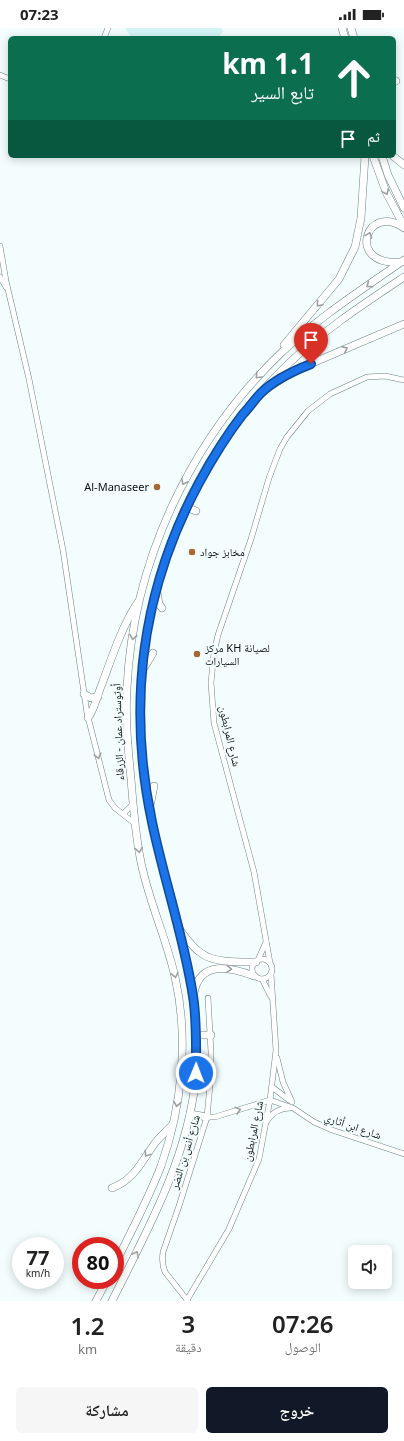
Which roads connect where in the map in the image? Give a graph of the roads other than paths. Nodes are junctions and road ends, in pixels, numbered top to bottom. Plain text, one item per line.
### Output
1 (365, 158) edge
2 (374, 158) edge
3 (383, 158) edge
4 (396, 158) edge
5 (404, 165) edge
6 (404, 208) edge
7 (404, 227) edge
8 (0, 246) edge
9 (1, 257) edge
10 (402, 261) edge
11 (0, 277) edge
12 (404, 277) edge
13 (8, 290) junction
14 (404, 324) edge
15 (274, 360) junction
16 (404, 380) edge
17 (261, 393) junction
18 (186, 507) junction
19 (196, 511) dead end
20 (157, 586) junction
21 (140, 599) junction
22 (162, 608) dead end
23 (153, 653) dead end
24 (142, 674) junction
25 (84, 694) junction
26 (98, 696) junction
27 (88, 718) junction
28 (154, 786) dead end
29 (133, 804) junction
30 (150, 810) junction
31 (123, 814) junction
32 (134, 823) junction
33 (177, 925) junction
34 (266, 941) junction
35 (257, 961) junction
36 (270, 963) junction
37 (271, 974) junction
38 (254, 976) junction
39 (262, 979) junction
40 (194, 997) junction
41 (271, 997) junction
42 (208, 998) dead end
43 (196, 1035) junction
44 (211, 1035) junction
45 (276, 1050) junction
46 (272, 1087) junction
47 (270, 1100) junction
48 (292, 1105) junction
49 (190, 1114) junction
50 (207, 1117) junction
51 (266, 1122) junction
52 (172, 1125) junction
53 (404, 1154) edge
54 (112, 1188) dead end
55 (124, 1246) edge
56 (102, 1289) edge
57 (96, 1301) edge
58 (112, 1301) edge
59 (188, 1301) edge

1 -> 15 main road
2 -> 7 main road
3 - 6 main road
4 - 5 main road
10 -> 7 main road
8 - 9 street
9 - 13 street
10 -> 15 main road, أوتوستراد عمان - الزرقاء
11 - 13 street
12 - 17 main road, أوتوستراد عمان - الزرقاء
13 - 25 street
17 -> 14 main road
15 -> 21 main road, أوتوستراد عمان - الزرقاء
16 - 34 street, شارع المرابطون
17 - 18 main road, أوتوستراد عمان - الزرقاء
18 - 19 main road
18 - 20 main road, أوتوستراد عمان - الزرقاء
20 - 22 main road
20 - 24 main road, أوتوستراد عمان - الزرقاء
21 - 26 main road
21 -> 29 main road, أوتوستراد عمان - الزرقاء
23 - 24 main road
24 - 30 main road, أوتوستراد عمان - الزرقاء
25 - 26 main road
25 - 27 street
26 - 27 main road
27 -> 31 street
28 - 30 main road
29 - 31 street
29 - 32 main road, أوتوستراد عمان - الزرقاء
30 - 33 main road, أوتوستراد عمان - الزرقاء
31 - 32 street
32 -> 52 main road, أوتوستراد عمان - الزرقاء
33 - 35 main road
33 - 40 main road, أوتوستراد عمان - الزرقاء
34 - 35 street
34 - 36 street, شارع المرابطون
35 - 36 street
35 - 38 street
36 - 37 street
37 - 39 street
37 - 41 street, شارع المرابطون
38 - 39 street
40 -> 38 main road
39 - 41 street, شارع المرابطون
40 - 43 main road, أوتوستراد عمان - الزرقاء
41 - 45 street, شارع المرابطون
42 - 44 street, شارع أنس بن النضر
43 - 44 main road
43 - 49 main road, أوتوستراد عمان - الزرقاء
44 - 50 street, شارع أنس بن النضر
45 - 46 street, شارع المرابطون
45 - 48 street
46 - 47 street, شارع المرابطون
46 - 48 street, شارع ابن أثاري
47 - 48 street, شارع ابن أثاري
50 -> 47 street
47 - 51 street, شارع المرابطون
48 - 51 street
48 - 53 street, شارع ابن أثاري
49 - 50 main road
58 -> 49 main road, أوتوستراد عمان - الزرقاء
50 - 59 street, شارع أنس بن النضر
51 - 59 street, شارع المرابطون
52 -> 54 main road
52 - 55 main road, أوتوستراد عمان - الزرقاء
56 - 57 main road

